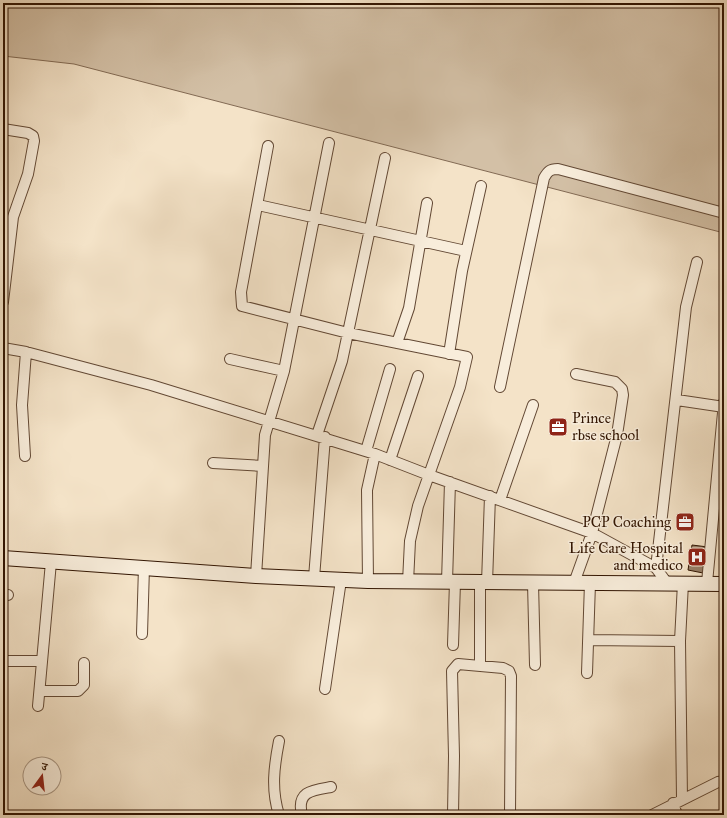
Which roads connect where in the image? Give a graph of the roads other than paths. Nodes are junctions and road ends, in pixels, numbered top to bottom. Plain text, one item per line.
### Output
1 (3, 129) edge
2 (329, 143) dead end
3 (268, 146) dead end
4 (385, 158) dead end
5 (481, 186) dead end
6 (428, 203) dead end
7 (258, 205) junction
8 (724, 213) edge
9 (314, 218) junction
10 (370, 230) junction
11 (421, 241) junction
12 (466, 251) junction
13 (697, 262) dead end
14 (3, 302) edge
15 (294, 320) junction
16 (348, 333) junction
17 (397, 343) junction
18 (3, 348) edge
19 (26, 352) junction
20 (449, 354) junction
21 (230, 359) dead end
22 (390, 369) dead end
23 (284, 371) junction
24 (576, 374) dead end
25 (418, 376) dead end
26 (500, 387) dead end
27 (676, 400) junction
28 (724, 402) edge
29 (533, 405) dead end
30 (724, 407) edge
31 (269, 421) junction
32 (321, 436) junction
33 (370, 452) junction
34 (25, 456) dead end
35 (390, 460) junction
36 (213, 463) dead end
37 (263, 466) junction
38 (429, 475) junction
39 (450, 482) junction
40 (490, 496) junction
41 (500, 500) junction
42 (592, 533) junction
43 (3, 558) edge
44 (51, 562) junction
45 (144, 567) junction
46 (656, 568) junction
47 (256, 576) junction
48 (314, 578) junction
49 (341, 580) junction
50 (368, 581) junction
51 (408, 582) junction
52 (451, 582) junction
53 (484, 582) junction
54 (533, 583) junction
55 (574, 583) junction
56 (590, 583) junction
57 (667, 583) junction
58 (683, 583) junction
59 (707, 583) junction
60 (724, 584) edge
61 (142, 634) dead end
62 (588, 640) junction
63 (680, 641) junction
64 (452, 645) dead end
65 (3, 661) edge
66 (42, 661) junction
67 (84, 663) dead end
68 (535, 664) dead end
69 (480, 665) junction
70 (587, 673) dead end
71 (325, 689) dead end
72 (40, 691) junction
73 (38, 706) dead end
74 (278, 741) dead end
75 (724, 781) edge
76 (331, 787) dead end
77 (677, 801) junction
78 (279, 815) edge
79 (302, 815) edge
80 (453, 815) edge
81 (510, 815) edge
82 (652, 815) edge
83 (677, 815) edge

1 - 14 street
2 - 9 street
3 - 7 street
4 - 10 street
5 - 12 street
6 - 11 street
7 - 9 street
7 - 15 street
8 - 26 street
9 - 10 street
9 - 15 street
10 - 11 street
10 - 16 street
11 - 12 street
11 - 17 street
12 - 20 street
13 - 27 street
15 - 16 street
15 - 23 street
16 - 17 street
16 - 32 street
17 - 20 street
18 - 19 street
19 - 31 street
19 - 34 street
20 - 38 street
21 - 23 street
22 - 33 street
23 - 31 street
24 - 42 street
25 - 35 street
27 - 30 street
27 - 46 street
28 - 30 street
29 - 41 street
30 - 59 street
31 - 32 street
31 - 37 street
32 - 33 street
32 - 48 street
33 - 35 street
33 - 50 street
35 - 38 street
36 - 37 street
37 - 47 street
38 - 39 street
38 - 51 street
39 - 40 street
39 - 52 street
40 - 41 street
40 - 53 street
41 - 42 street
42 - 46 street
42 - 55 street
43 - 44 street
44 - 45 street
44 - 66 street
45 - 47 street
45 - 61 street
46 - 57 street
47 - 48 street
48 - 49 street
49 - 50 street
49 - 71 street
50 - 51 street
51 - 52 street
52 - 53 street
52 - 64 street
53 - 54 street
53 - 69 street
54 - 55 street
54 - 68 street
55 - 56 street
56 - 57 street
56 - 62 street
57 - 58 street
58 - 59 street
58 - 63 street
59 - 60 street
62 - 63 street
62 - 70 street
63 - 77 street
65 - 66 street
66 - 72 street
67 - 72 street
69 - 80 street
69 - 81 street
72 - 73 street
74 - 78 street
75 - 77 street
76 - 79 street
77 - 82 street
77 - 83 street

